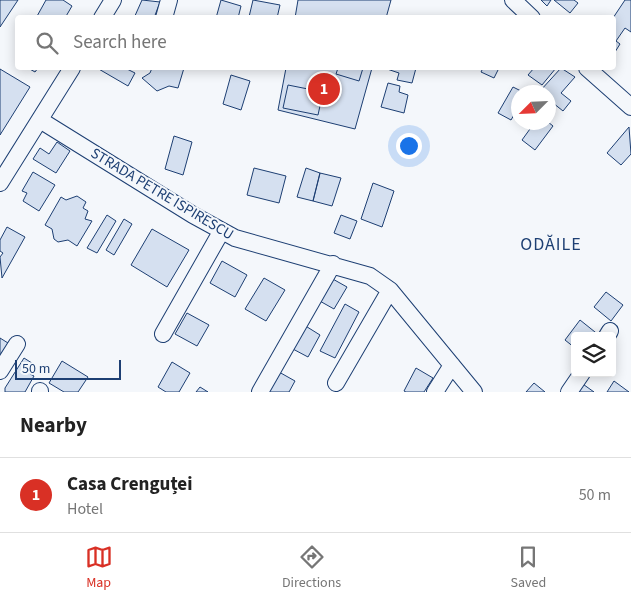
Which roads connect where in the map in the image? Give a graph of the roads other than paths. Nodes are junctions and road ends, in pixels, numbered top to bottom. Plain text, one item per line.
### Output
1 (113, 0) edge
2 (168, 0) edge
3 (513, 0) edge
4 (104, 15) edge
5 (165, 15) edge
6 (529, 15) edge
7 (71, 70) edge
8 (589, 70) edge
9 (631, 107) edge
10 (40, 120) junction
11 (0, 184) edge
12 (221, 232) junction
13 (333, 264) junction
14 (390, 290) junction
15 (163, 334) dead end
16 (17, 344) dead end
17 (452, 366) junction
18 (0, 371) edge
19 (579, 377) edge
20 (336, 383) dead end
21 (260, 392) edge
22 (435, 392) edge
23 (474, 392) edge
24 (569, 392) edge

1 - 4 street
2 - 5 street
3 - 6 street
7 - 10 street
8 - 9 street
10 - 11 street
10 - 12 street, STRADA PETRE ISPIRESCU
12 - 13 street, STRADA PETRE ISPIRESCU
12 - 15 street
13 - 14 street, STRADA PETRE ISPIRESCU
13 - 21 street
14 - 17 street, STRADA PETRE ISPIRESCU
14 - 20 street
16 - 18 street
17 - 22 street
17 - 23 street, STRADA PETRE ISPIRESCU
19 - 24 street

